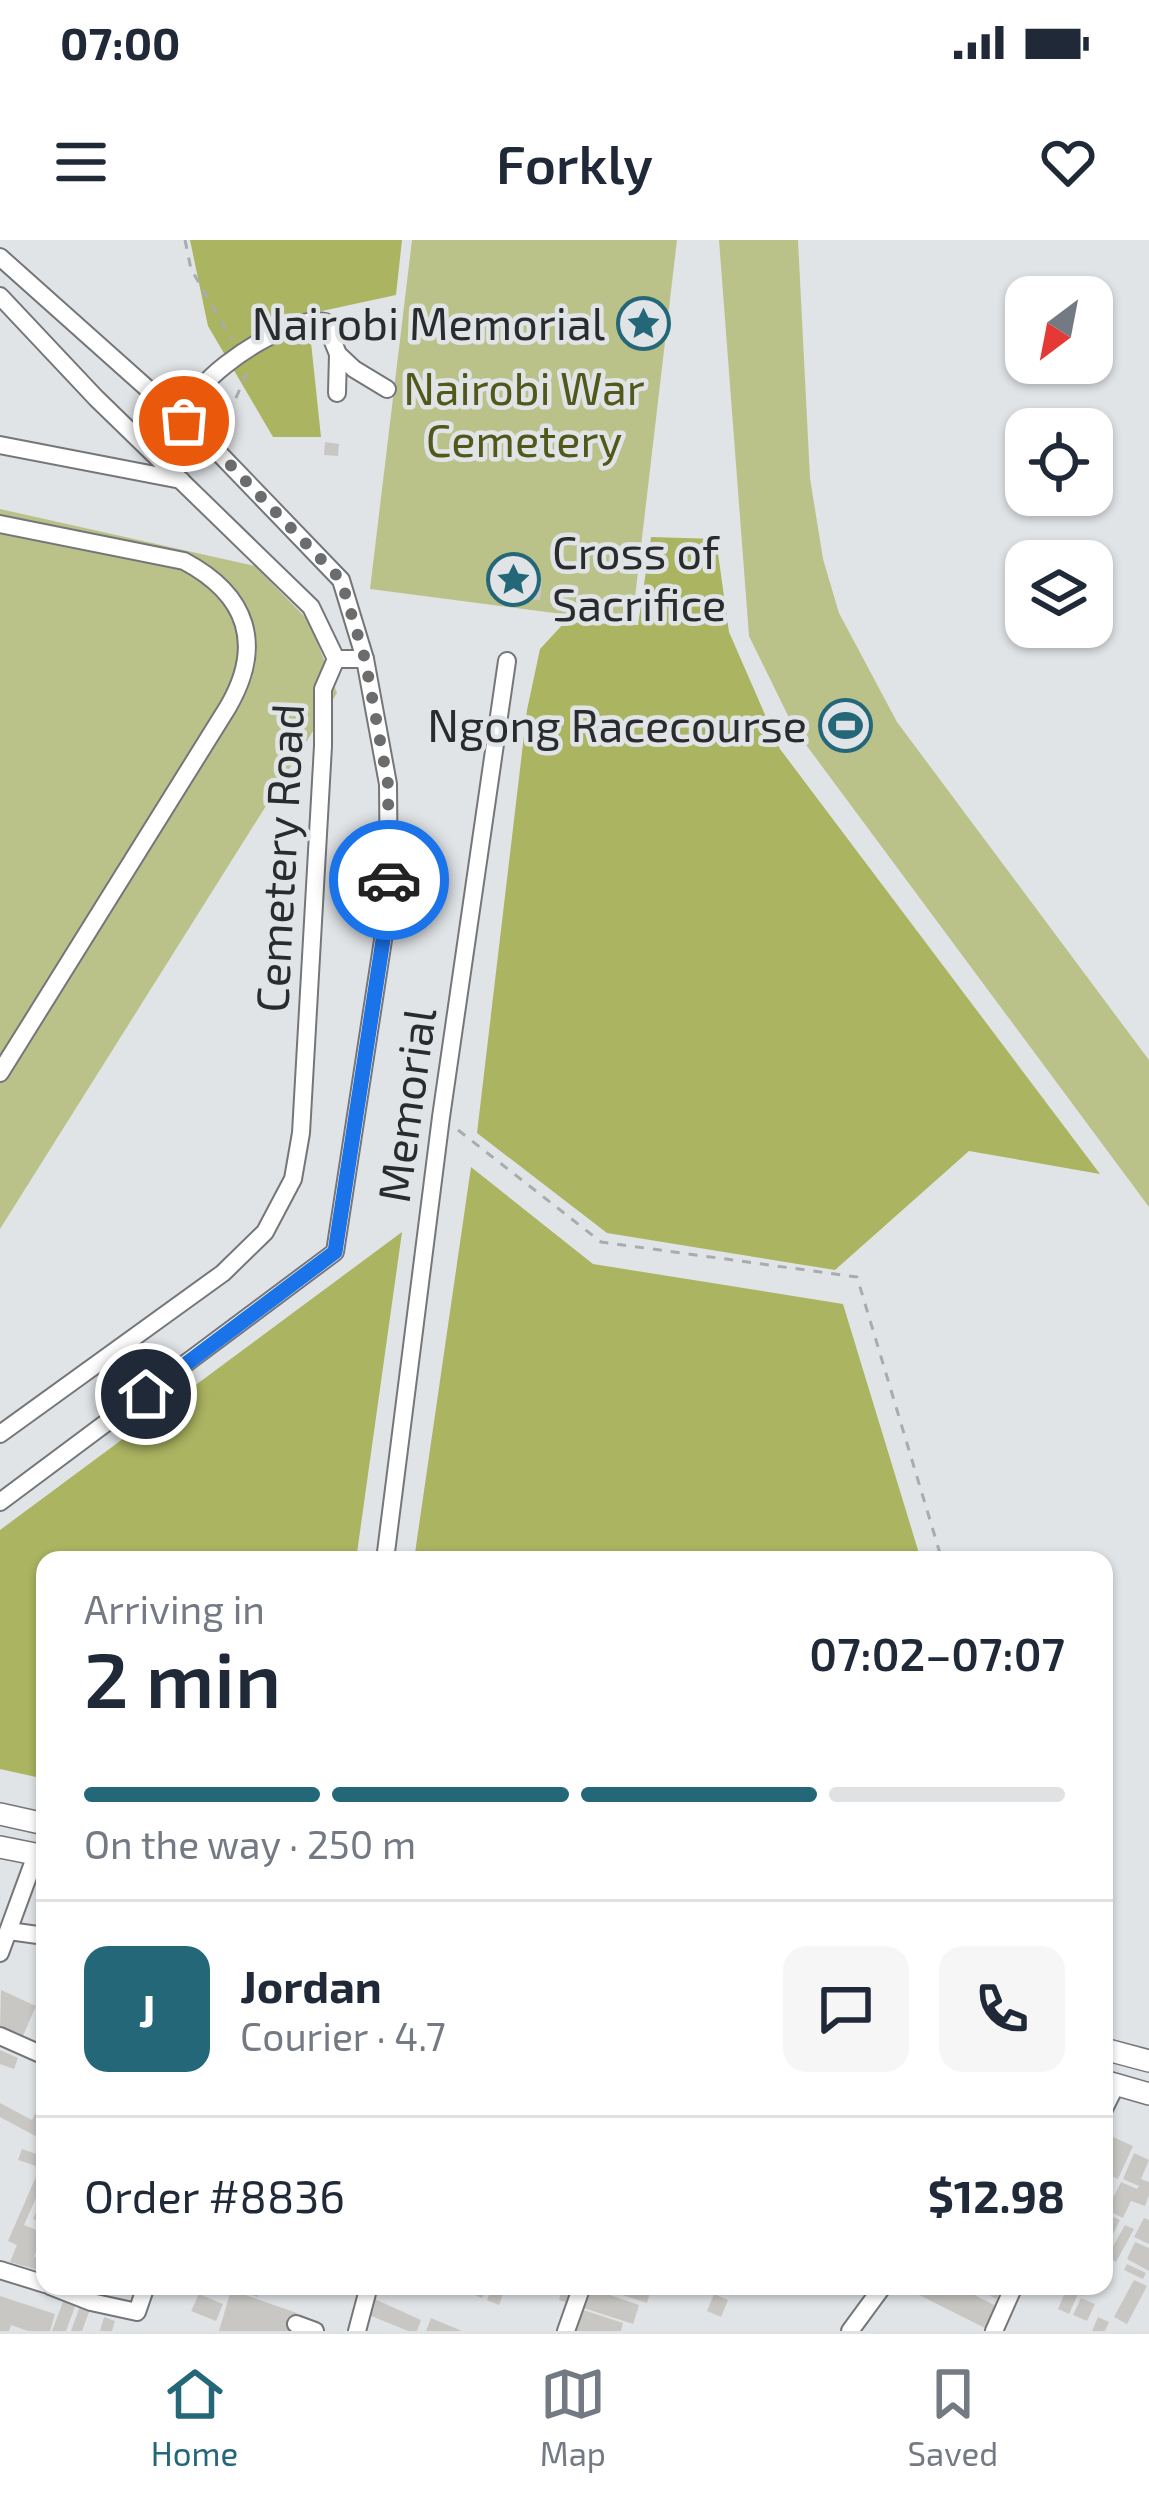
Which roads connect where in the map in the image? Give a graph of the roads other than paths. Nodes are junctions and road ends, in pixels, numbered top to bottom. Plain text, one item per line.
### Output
1 (0, 257) edge
2 (0, 296) edge
3 (338, 354) junction
4 (387, 388) dead end
5 (338, 393) dead end
6 (184, 421) junction
7 (0, 445) edge
8 (182, 481) junction
9 (0, 524) edge
10 (336, 658) junction
11 (365, 659) junction
12 (507, 662) dead end
13 (0, 1073) edge
14 (0, 1434) edge
15 (0, 1502) edge
16 (386, 1551) edge
17 (0, 1814) edge
18 (36, 1822) edge
19 (0, 1847) edge
20 (36, 1854) edge
21 (36, 1867) edge
22 (9, 1931) junction
23 (36, 1935) edge
24 (0, 1953) edge
25 (0, 2036) edge
26 (36, 2052) edge
27 (1113, 2052) edge
28 (1149, 2062) edge
29 (1113, 2084) edge
30 (1149, 2094) edge
31 (0, 2270) edge
32 (36, 2281) edge
33 (73, 2295) edge
34 (143, 2295) edge
35 (366, 2295) edge
36 (580, 2295) edge
37 (876, 2295) edge
38 (1010, 2295) edge
39 (296, 2324) dead end
40 (315, 2331) edge
41 (357, 2331) edge
42 (566, 2331) edge
43 (850, 2331) edge
44 (994, 2331) edge

1 - 6 street
2 - 8 street
3 - 4 street
3 - 5 street
3 - 6 street
6 - 11 street
7 - 8 street
8 - 10 street
9 - 13 street
10 - 11 street, Cemetery Road
10 - 14 street, Cemetery Road
11 - 15 street
12 - 16 street, Memorial
17 - 18 main road
19 - 20 main road
21 - 22 street
22 - 23 street
22 - 24 street
25 - 26 street
27 - 28 main road
29 - 30 main road
31 - 32 street
33 - 34 street
35 - 41 street
36 - 42 street
37 - 43 street
38 - 44 street
39 - 40 street

